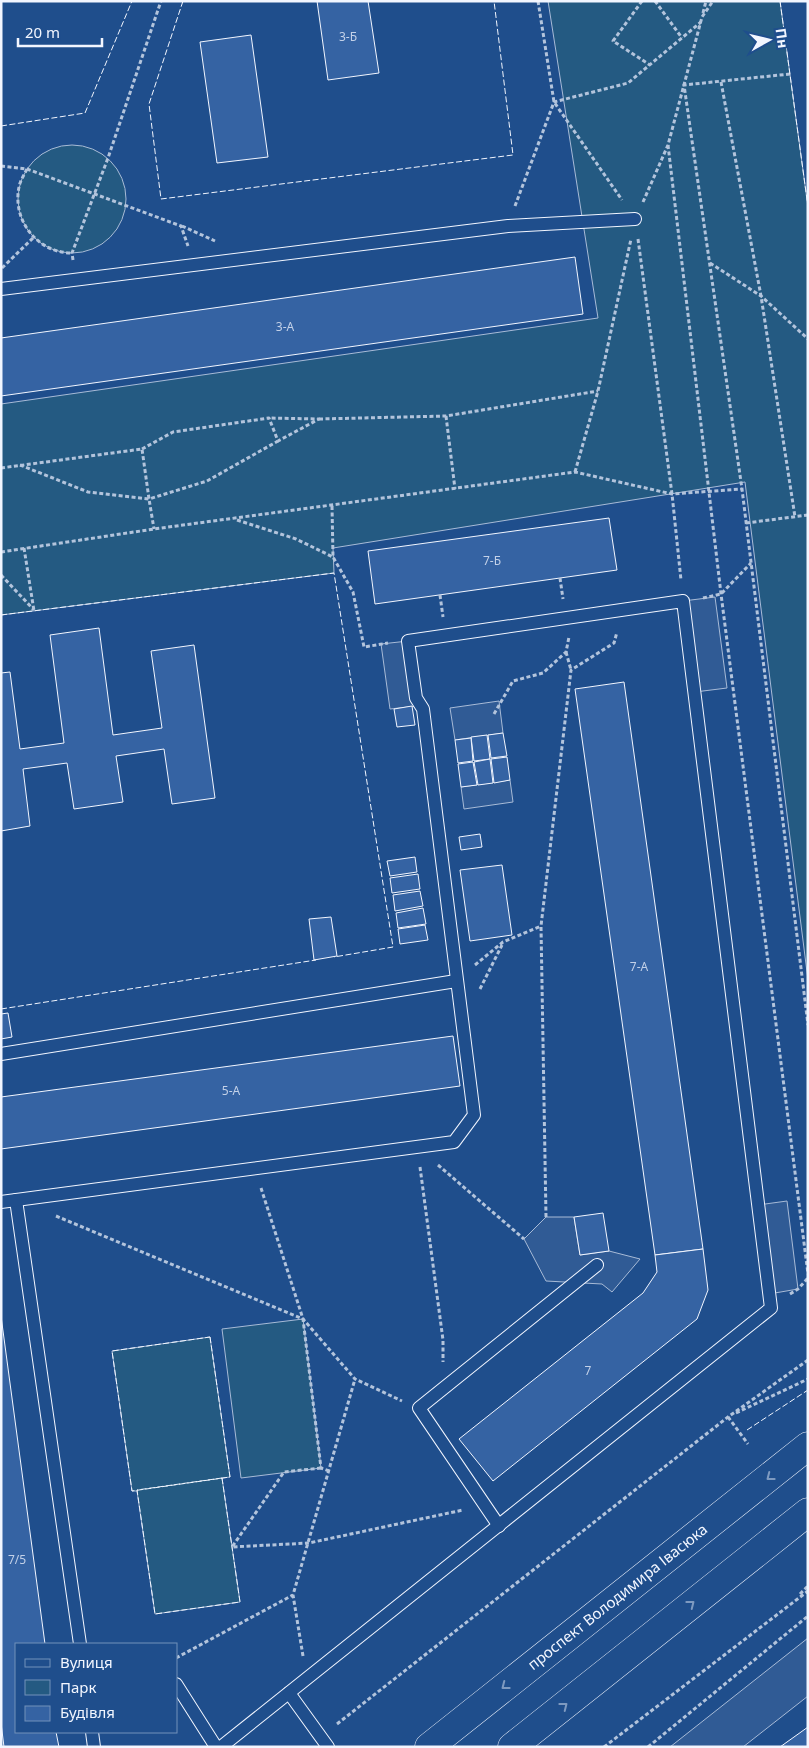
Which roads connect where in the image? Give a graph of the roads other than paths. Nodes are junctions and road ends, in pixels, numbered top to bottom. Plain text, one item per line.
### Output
1 (635, 219) road end
2 (1, 290) edge
3 (456, 981) junction
4 (1, 1054) edge
5 (16, 1200) junction
6 (1, 1202) edge
7 (596, 1265) dead end
8 (808, 1446) edge
9 (808, 1512) edge
10 (499, 1526) junction
11 (80, 1643) edge
12 (178, 1687) edge
13 (289, 1693) junction
14 (92, 1733) edge
15 (324, 1742) edge
16 (94, 1747) edge
17 (216, 1747) edge
18 (221, 1747) edge
19 (429, 1747) edge
20 (512, 1747) edge

1 - 2 lane
3 - 4 lane
3 - 5 lane
3 - 10 lane
5 - 6 lane
5 - 11 lane
7 - 10 lane
8 -> 19 main road, проспект Володимира Івасюка
20 -> 9 main road
10 - 13 lane
12 - 17 lane
13 - 15 lane
13 - 18 lane
14 - 16 lane

